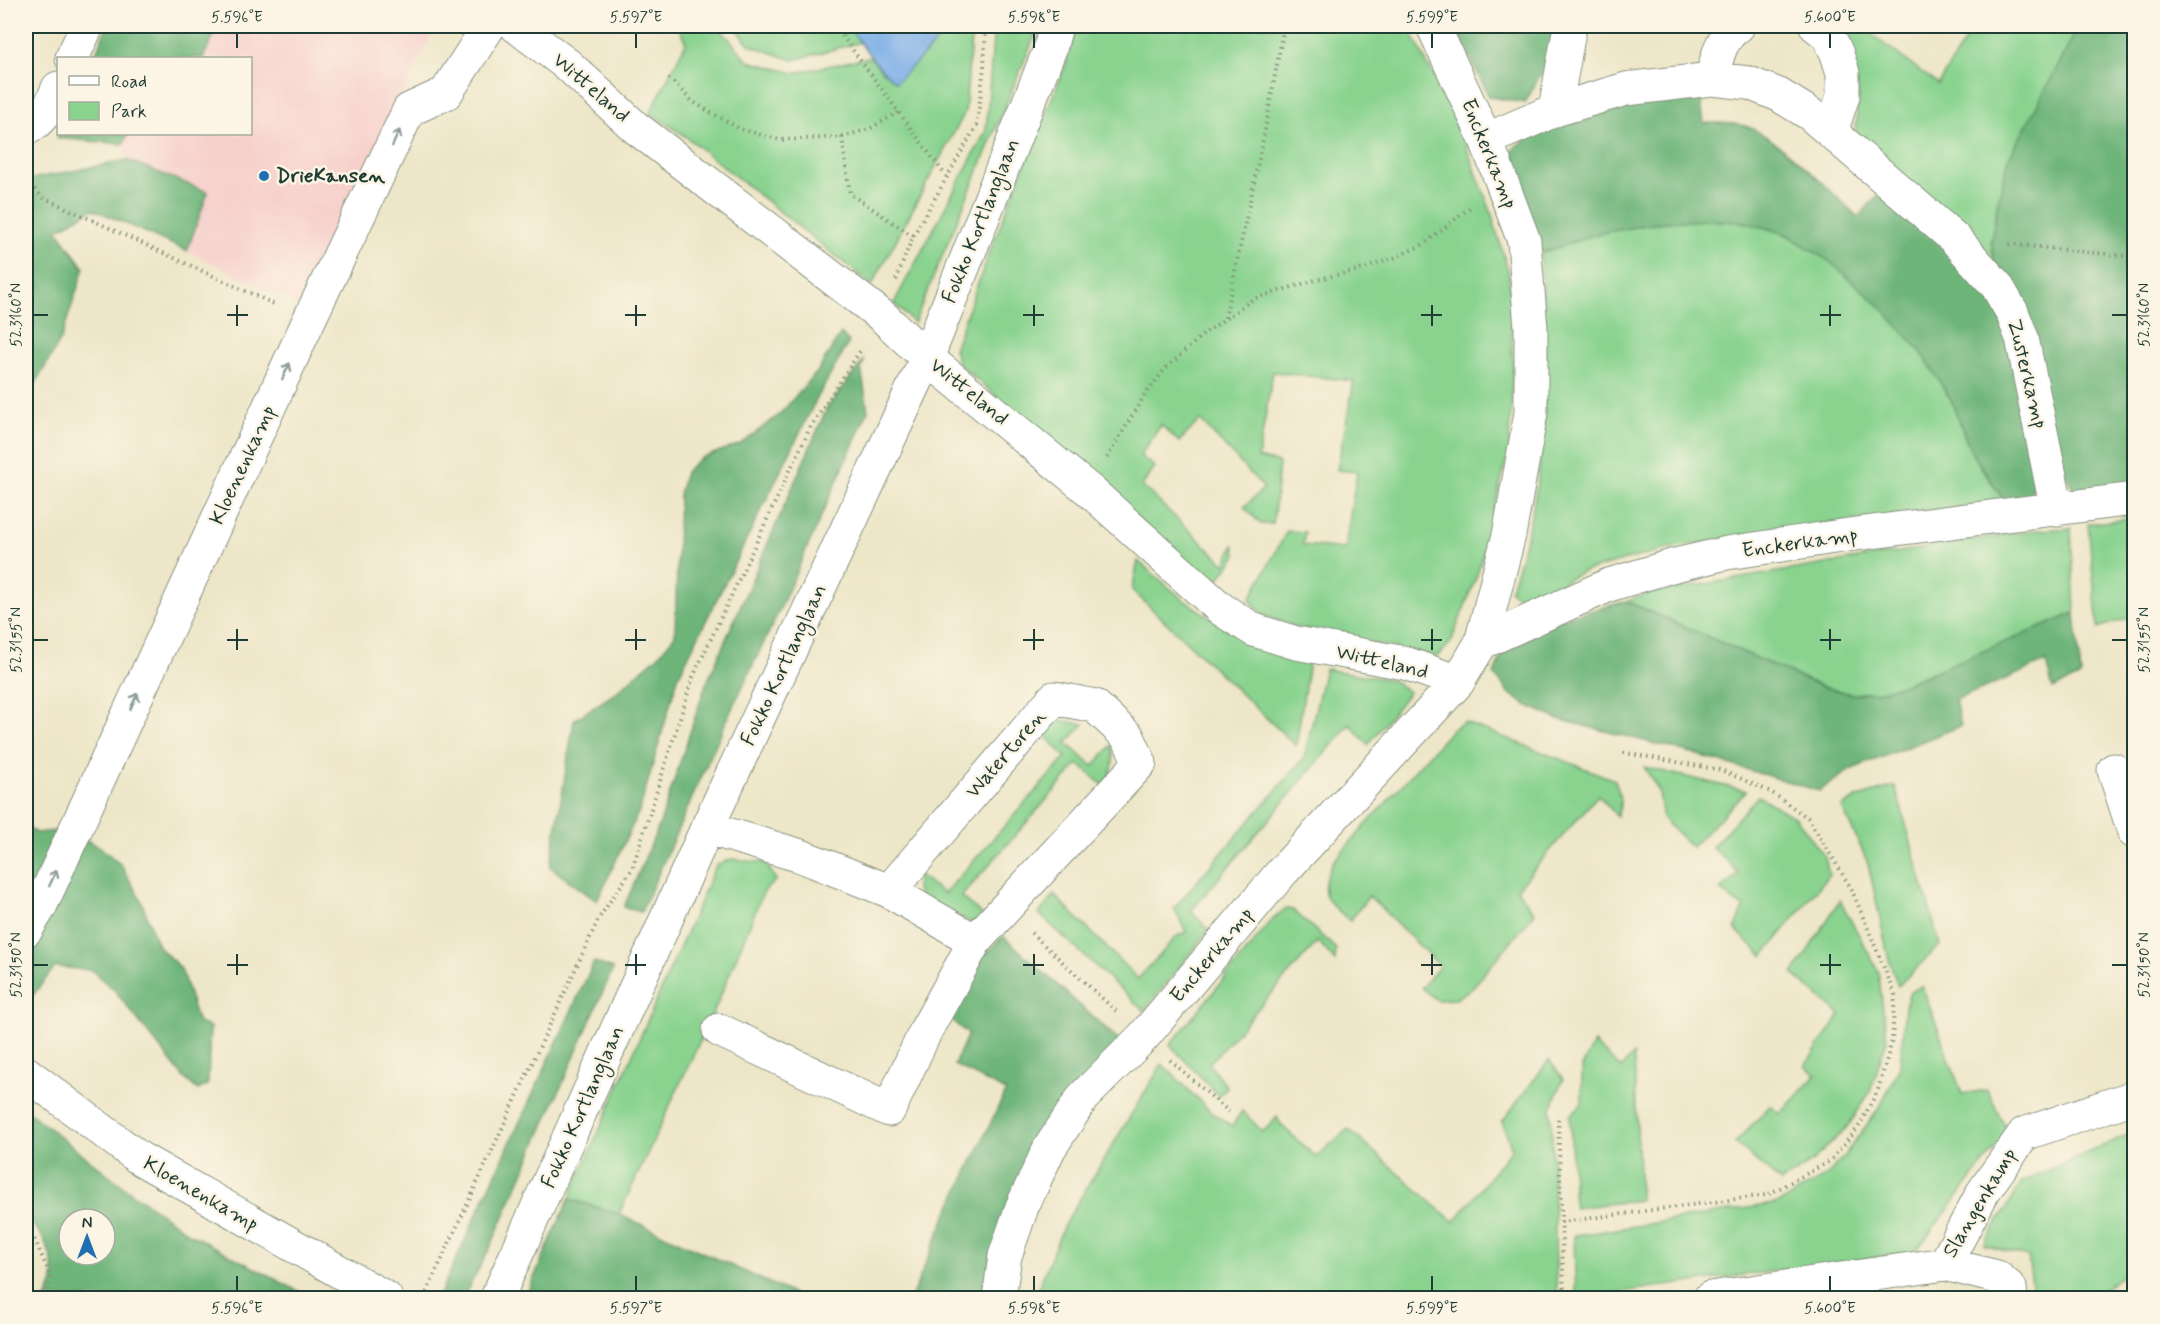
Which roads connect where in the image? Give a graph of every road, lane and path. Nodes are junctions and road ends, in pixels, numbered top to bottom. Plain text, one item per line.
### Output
1 (87, 26) edge
2 (489, 26) edge
3 (516, 26) edge
4 (835, 26) edge
5 (986, 26) edge
6 (1056, 26) edge
7 (1284, 26) edge
8 (1433, 26) edge
9 (1570, 26) edge
10 (1738, 26) edge
11 (1816, 26) edge
12 (72, 57) edge
13 (669, 78) dead end
14 (1712, 79) junction
15 (57, 91) edge
16 (1555, 110) junction
17 (899, 112) junction
18 (26, 129) edge
19 (1831, 132) junction
20 (842, 137) junction
21 (1486, 140) junction
22 (26, 174) edge
23 (946, 176) junction
24 (1502, 182) junction
25 (913, 236) junction
26 (1954, 238) junction
27 (2134, 257) edge
28 (882, 316) junction
29 (1225, 319) junction
30 (309, 320) junction
31 (927, 358) junction
32 (1089, 490) junction
33 (2134, 499) edge
34 (2057, 510) junction
35 (1480, 643) junction
36 (1458, 682) junction
37 (1620, 752) dead end
38 (2114, 770) dead end
39 (707, 828) junction
40 (2134, 832) edge
41 (889, 891) junction
42 (26, 930) edge
43 (975, 941) junction
44 (719, 1030) dead end
45 (26, 1073) edge
46 (2134, 1097) edge
47 (1558, 1119) dead end
48 (1561, 1222) junction
49 (26, 1231) edge
50 (1945, 1264) junction
51 (43, 1299) edge
52 (386, 1299) edge
53 (424, 1299) edge
54 (497, 1299) edge
55 (999, 1299) edge
56 (1564, 1299) edge
57 (1710, 1299) edge
58 (2011, 1299) edge

1 - 12 street
30 -> 2 street, Kloenenkamp
3 - 28 street, Witteland
4 - 17 path
5 - 23 path
6 - 31 street, Fokko Kortlanglaan
7 - 29 path
8 - 21 street, Enckerkamp
9 - 16 street
10 - 14 street
11 - 19 street
13 - 20 path
14 - 16 street, Zusterkamp
14 - 19 street, Zusterkamp
15 - 18 street
16 - 21 street, Zusterkamp
17 - 20 path
17 - 23 path
19 - 26 street, Zusterkamp
20 - 25 path
21 - 24 street, Enckerkamp
22 - 30 path
23 - 25 path
24 - 29 path
24 - 35 street, Enckerkamp
25 - 28 path
26 - 27 path
26 - 34 street, Zusterkamp
28 - 31 street, Witteland
28 - 53 path
29 - 32 path
42 -> 30 street, Kloenenkamp
31 - 32 street, Witteland
31 - 39 street, Fokko Kortlanglaan
32 - 36 street, Witteland
33 - 34 street, Enckerkamp
34 - 35 street, Enckerkamp
35 - 36 street, Enckerkamp
36 - 55 street, Enckerkamp
37 - 48 path
38 - 40 street
39 - 41 street
39 - 54 street, Fokko Kortlanglaan
41 - 43 street
41 - 43 street, Watertoren
43 - 44 street, Watertoren
45 - 52 street, Kloenenkamp
46 - 50 street, Slangenkamp
47 - 48 path
48 - 56 path
49 - 51 path
50 - 57 street, Slangenkamp
50 - 58 street

